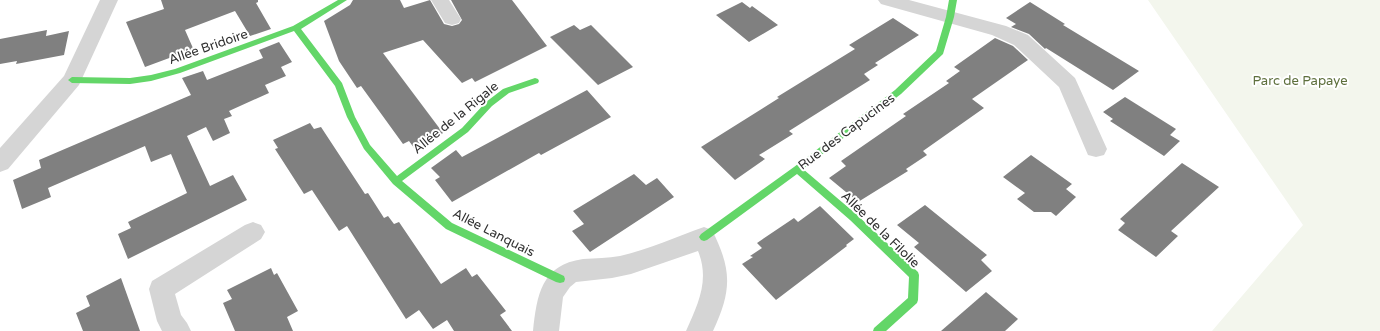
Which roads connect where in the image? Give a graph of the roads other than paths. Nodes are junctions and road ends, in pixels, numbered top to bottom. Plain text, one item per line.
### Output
1 (109, 0) edge
2 (343, 0) edge
3 (440, 0) edge
4 (886, 0) edge
5 (952, 8) edge
6 (452, 19) dead end
7 (296, 28) junction
8 (72, 80) junction
9 (535, 81) dead end
10 (1096, 149) dead end
11 (0, 163) edge
12 (797, 169) junction
13 (396, 181) junction
14 (253, 232) dead end
15 (704, 237) junction
16 (560, 280) junction
17 (178, 331) edge
18 (546, 331) edge
19 (699, 331) edge
20 (878, 331) edge

1 - 8 street
2 - 7 street, Allée Bridoire
3 - 6 street
4 - 5 street
5 - 10 street
5 - 12 street, Rue des Capucines
7 - 8 street, Allée Bridoire
7 - 13 street, Allée Lanquais
8 - 11 street
9 - 13 street, Allée de la Rigale
12 - 15 street, Rue des Capucines
12 - 20 street, Allée de la Filolie
13 - 16 street, Allée Lanquais
14 - 17 street
15 - 16 street
15 - 19 street
16 - 18 street

